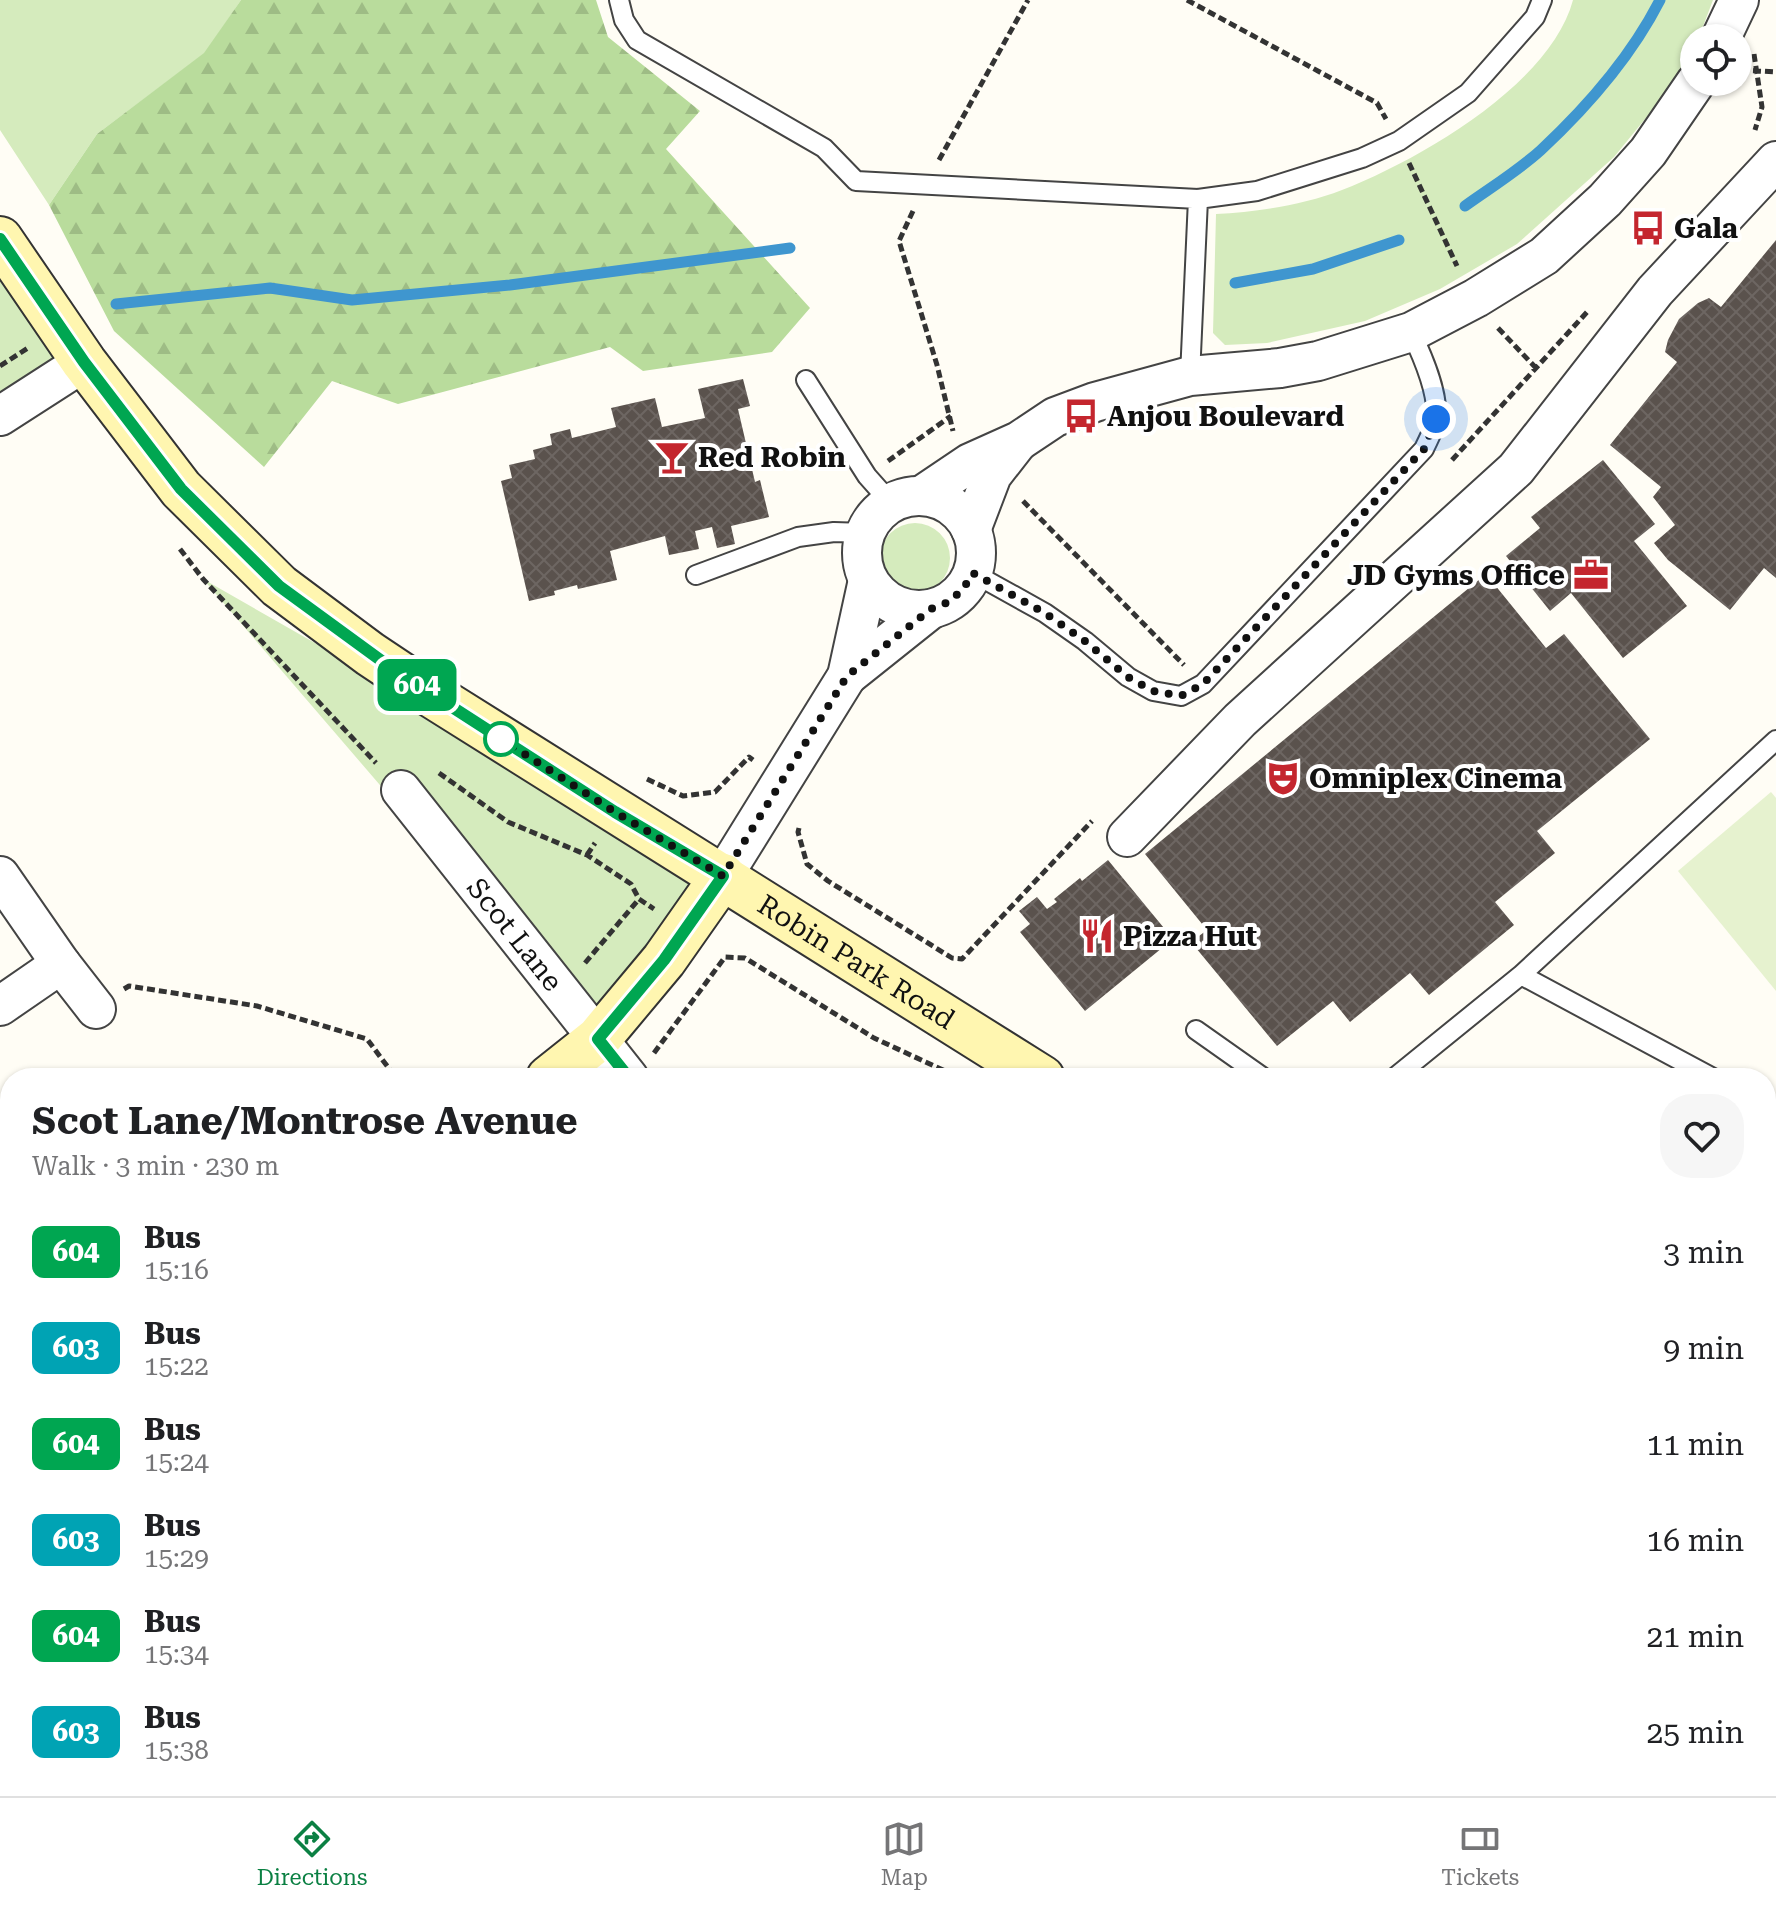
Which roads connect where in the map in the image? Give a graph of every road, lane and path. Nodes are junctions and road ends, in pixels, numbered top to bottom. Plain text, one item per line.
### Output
1 (619, 0) edge
2 (1028, 0) edge
3 (1542, 0) edge
4 (1739, 0) edge
5 (1728, 24) edge
6 (1752, 69) edge
7 (1776, 72) edge
8 (1686, 96) edge
9 (1776, 161) edge
10 (925, 185) junction
11 (1198, 199) junction
12 (0, 239) edge
13 (1411, 332) junction
14 (29, 347) dead end
15 (84, 362) junction
16 (0, 366) edge
17 (1190, 376) junction
18 (806, 380) dead end
19 (0, 416) edge
20 (951, 416) junction
21 (981, 469) junction
22 (893, 491) junction
23 (971, 530) junction
24 (865, 533) junction
25 (973, 573) junction
26 (696, 575) dead end
27 (868, 580) junction
28 (931, 609) junction
29 (847, 676) junction
30 (1203, 684) junction
31 (1776, 740) edge
32 (749, 757) dead end
33 (638, 775) dead end
34 (401, 790) joint
35 (802, 820) dead end
36 (1127, 837) dead end
37 (0, 876) edge
38 (723, 876) junction
39 (828, 881) dead end
40 (61, 964) junction
41 (1521, 975) junction
42 (561, 992) junction
43 (0, 1006) edge
44 (96, 1009) joint
45 (1196, 1030) dead end
46 (598, 1039) junction
47 (389, 1068) edge
48 (562, 1068) edge
49 (635, 1068) edge
50 (640, 1068) edge
51 (939, 1068) edge
52 (1026, 1068) edge
53 (1250, 1068) edge
54 (1406, 1068) edge
55 (1694, 1068) edge

1 - 10 lane
2 - 10 path
3 - 11 lane
4 - 5 street
6 - 7 path
8 - 13 street
9 - 36 street
10 - 11 lane
10 - 20 path
11 - 17 lane
12 - 15 street
13 - 17 street
13 - 30 lane
14 - 16 path
15 - 19 street
15 - 38 street, Robin Park Road
17 - 21 street
18 - 22 lane
20 - 21 path
20 - 22 path
21 - 22 street
21 - 23 street
21 - 30 path
22 - 23 street
22 - 24 street
23 - 25 street
24 - 26 lane
24 - 27 street
25 - 28 street
25 - 30 lane
27 - 28 street
27 - 29 street
28 - 29 street
29 - 38 street
31 - 41 lane
32 - 33 path
34 - 42 street, Scot Lane
34 - 42 path
35 - 39 path
37 - 40 street
38 - 46 street
38 - 52 street, Robin Park Road
40 - 43 street
40 - 44 street
41 - 54 lane
41 - 55 lane
42 - 46 street, Scot Lane
44 - 47 path
45 - 53 lane
46 - 48 street
46 - 49 street, Scot Lane
50 - 51 path

